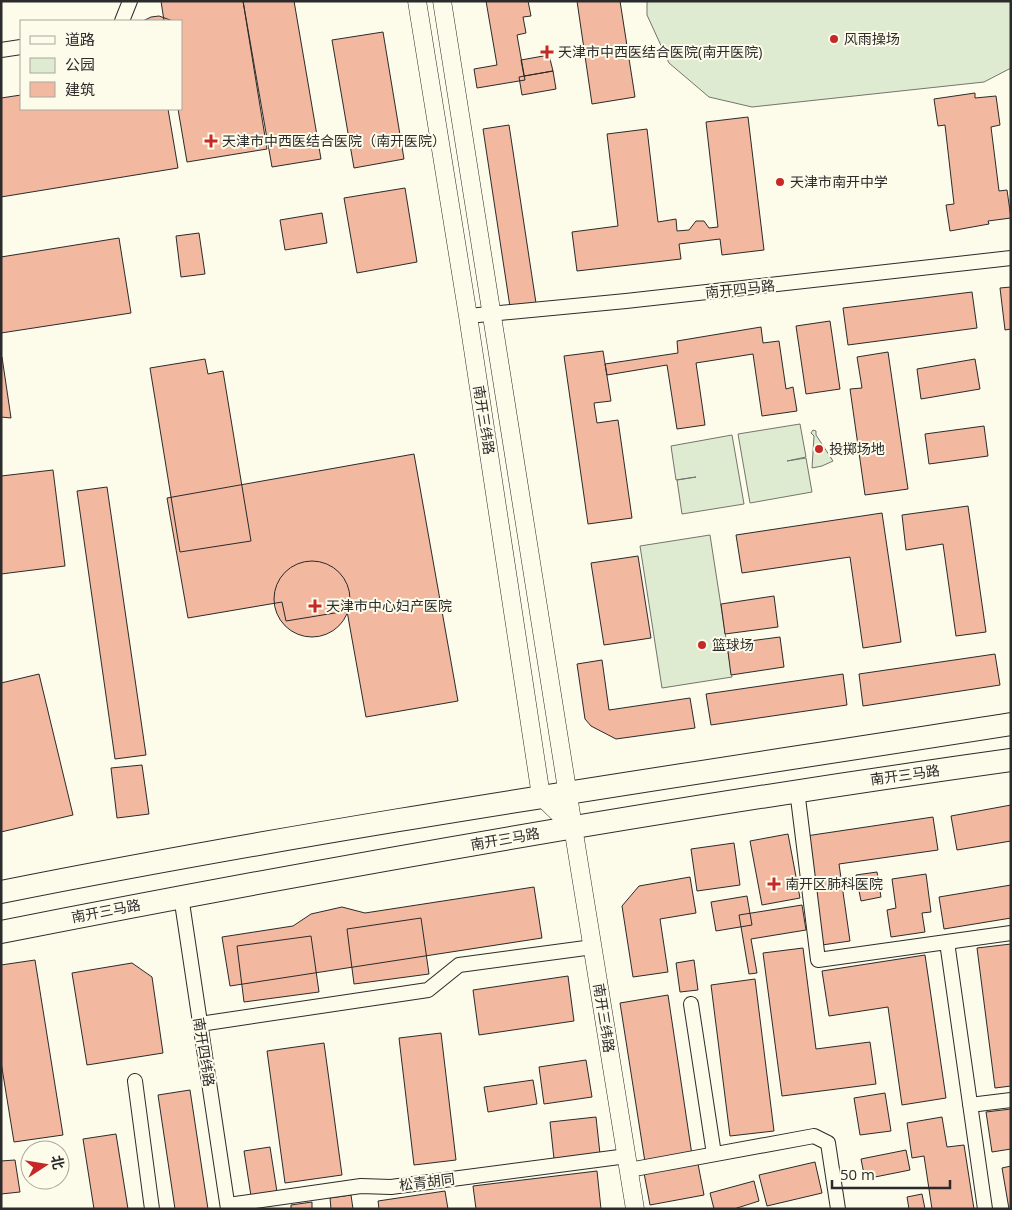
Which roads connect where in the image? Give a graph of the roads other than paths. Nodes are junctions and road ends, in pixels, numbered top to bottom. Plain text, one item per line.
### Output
1 (130, 1) edge
2 (417, 1) edge
3 (442, 1) edge
4 (122, 20) edge
5 (20, 47) edge
6 (1, 50) edge
7 (1011, 258) edge
8 (492, 313) junction
9 (468, 316) junction
10 (1011, 724) edge
11 (1011, 760) edge
12 (797, 790) junction
13 (567, 793) junction
14 (541, 796) junction
15 (573, 826) junction
16 (1, 892) edge
17 (181, 896) junction
18 (1, 932) edge
19 (1011, 933) edge
20 (947, 942) junction
21 (592, 947) junction
22 (692, 1004) dead end
23 (200, 1024) junction
24 (135, 1081) dead end
25 (1011, 1100) edge
26 (970, 1105) junction
27 (714, 1154) junction
28 (628, 1163) junction
29 (228, 1207) edge
30 (152, 1209) edge
31 (635, 1209) edge
32 (838, 1209) edge
33 (985, 1209) edge

1 - 4 street
2 - 9 street, 南开三纬路
3 - 8 street, 南开三纬路
5 - 6 street
7 - 8 street, 南开四马路
8 - 9 street, 南开四马路
8 - 13 street, 南开三纬路
9 - 14 street, 南开三纬路
10 - 13 main road
11 - 12 main road, 南开三马路
12 - 15 main road, 南开三马路
12 - 20 street
13 - 14 main road
13 - 15 street, 南开三纬路
14 - 15 street
14 - 16 main road
15 - 17 main road, 南开三马路
15 - 21 street, 南开三纬路
17 - 18 main road, 南开三马路
17 - 23 street, 南开四纬路
19 - 20 street
20 - 26 street
21 - 23 street
21 - 28 street, 南开三纬路
22 - 27 street
23 - 29 street, 南开四纬路
24 - 30 street
25 - 26 street
26 - 33 street
27 - 28 street, 松青胡同
27 - 32 street, 松青胡同
28 - 29 street, 松青胡同
28 - 31 street, 南开三纬路

